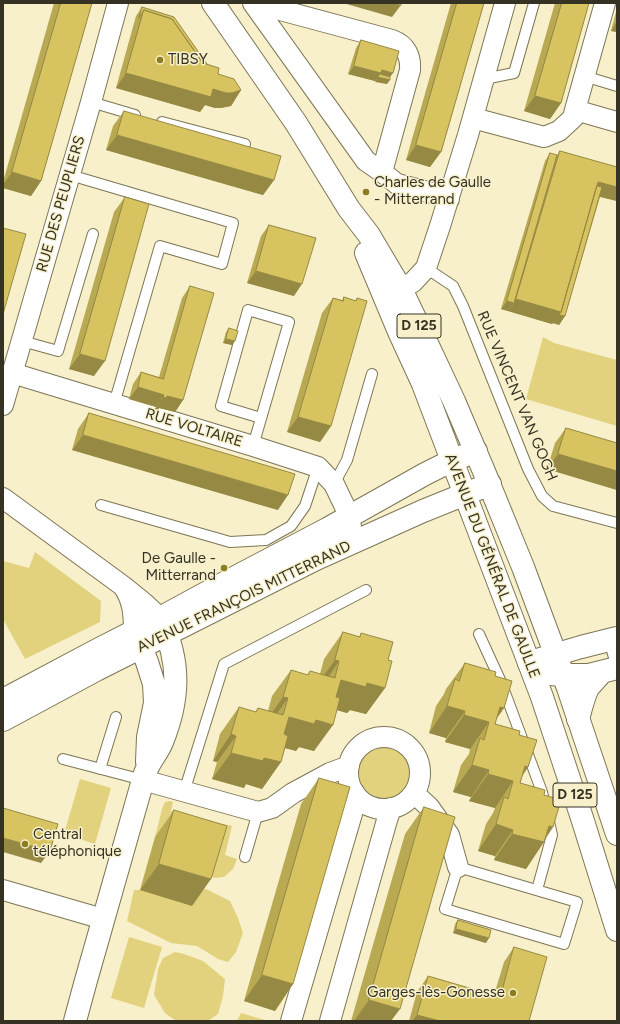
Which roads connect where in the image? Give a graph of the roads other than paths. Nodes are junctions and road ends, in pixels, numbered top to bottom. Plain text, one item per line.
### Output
1 (118, 3) edge
2 (213, 3) edge
3 (253, 3) edge
4 (262, 3) edge
5 (505, 3) edge
6 (534, 3) edge
7 (605, 3) edge
8 (584, 76) junction
9 (484, 79) junction
10 (617, 86) edge
11 (91, 102) junction
12 (575, 110) junction
13 (473, 118) junction
14 (617, 122) edge
15 (245, 144) edge
16 (382, 172) junction
17 (70, 175) junction
18 (449, 199) junction
19 (93, 234) dead end
20 (426, 268) junction
21 (393, 293) junction
22 (22, 340) junction
23 (12, 373) junction
24 (372, 374) dead end
25 (114, 404) junction
26 (3, 405) edge
27 (261, 418) junction
28 (253, 446) junction
29 (476, 451) junction
30 (451, 461) junction
31 (318, 467) junction
32 (334, 484) junction
33 (490, 484) junction
34 (464, 494) junction
35 (3, 498) edge
36 (101, 505) dead end
37 (349, 516) junction
38 (617, 523) edge
39 (123, 586) junction
40 (366, 590) dead end
41 (224, 606) junction
42 (163, 626) junction
43 (478, 634) dead end
44 (138, 639) junction
45 (613, 639) edge
46 (556, 654) junction
47 (529, 663) junction
48 (611, 670) edge
49 (564, 676) junction
50 (3, 700) edge
51 (116, 717) dead end
52 (578, 719) junction
53 (3, 720) edge
54 (63, 759) dead end
55 (349, 766) junction
56 (100, 769) junction
57 (145, 774) junction
58 (184, 792) junction
59 (354, 792) junction
60 (414, 793) junction
61 (391, 808) junction
62 (258, 812) junction
63 (617, 834) edge
64 (245, 857) dead end
65 (458, 867) junction
66 (3, 890) edge
67 (538, 890) junction
68 (103, 919) junction
69 (617, 930) edge
70 (80, 1020) edge
71 (291, 1021) edge
72 (330, 1021) edge

1 - 11 street, RUE DES PEUPLIERS
2 - 21 street, AVENUE DU GÉNÉRAL DE GAULLE / D 125
3 - 16 street
4 - 16 street
5 - 9 street
6 - 9 lane
7 - 8 street
8 - 10 lane
8 - 12 street
9 - 13 street
11 - 15 lane
11 - 17 street, RUE DES PEUPLIERS
12 - 13 street
12 - 14 street
13 - 18 street
16 - 18 street
17 - 22 street, RUE DES PEUPLIERS
17 - 25 lane
18 - 20 street
19 - 22 lane
20 - 21 street
20 - 38 lane, RUE VINCENT VAN GOGH
21 - 29 street, AVENUE DU GÉNÉRAL DE GAULLE / D 125
21 - 30 street, AVENUE DU GÉNÉRAL DE GAULLE / D 125
22 - 23 street, RUE DES PEUPLIERS
23 - 25 street, RUE VOLTAIRE
23 - 26 street, RUE DES PEUPLIERS
24 - 32 lane
25 - 28 street, RUE VOLTAIRE
27 - 27 lane
27 - 28 lane
28 - 31 street, RUE VOLTAIRE
29 - 30 street, AVENUE FRANÇOIS MITTERRAND
29 - 33 street, AVENUE DU GÉNÉRAL DE GAULLE / D 125
30 - 34 street, AVENUE DU GÉNÉRAL DE GAULLE / D 125
30 - 37 street, AVENUE FRANÇOIS MITTERRAND
31 - 32 street, RUE VOLTAIRE
31 - 36 lane
32 - 37 street, RUE VOLTAIRE
33 - 34 street, AVENUE FRANÇOIS MITTERRAND
33 - 46 street, AVENUE DU GÉNÉRAL DE GAULLE / D 125
34 - 41 street, AVENUE FRANÇOIS MITTERRAND
34 - 47 street, AVENUE DU GÉNÉRAL DE GAULLE / D 125
35 - 39 street
37 - 41 street
37 - 42 street, AVENUE FRANÇOIS MITTERRAND
39 - 42 street
39 - 44 street
40 - 58 lane
41 - 42 street, AVENUE FRANÇOIS MITTERRAND
42 - 44 street, AVENUE FRANÇOIS MITTERRAND
42 - 57 street
43 - 67 lane
44 - 50 street, AVENUE FRANÇOIS MITTERRAND
44 - 53 street, AVENUE FRANÇOIS MITTERRAND
44 - 57 street
45 - 46 street
45 - 48 lane
46 - 47 street
46 - 49 street, AVENUE DU GÉNÉRAL DE GAULLE / D 125
47 - 49 street
47 - 69 street, AVENUE DU GÉNÉRAL DE GAULLE / D 125
48 - 49 street
48 - 52 street
49 - 52 street, AVENUE DU GÉNÉRAL DE GAULLE / D 125
51 - 56 lane
52 - 63 street, AVENUE DU GÉNÉRAL DE GAULLE / D 125
54 - 56 lane
55 - 59 street
55 - 60 street
55 - 62 street
56 - 57 lane
57 - 58 street
57 - 68 street
58 - 62 street
59 - 61 street
59 - 71 street
60 - 61 street
60 - 65 street
61 - 72 street
62 - 64 lane
65 - 67 lane
65 - 67 lane
66 - 68 street
68 - 70 street

